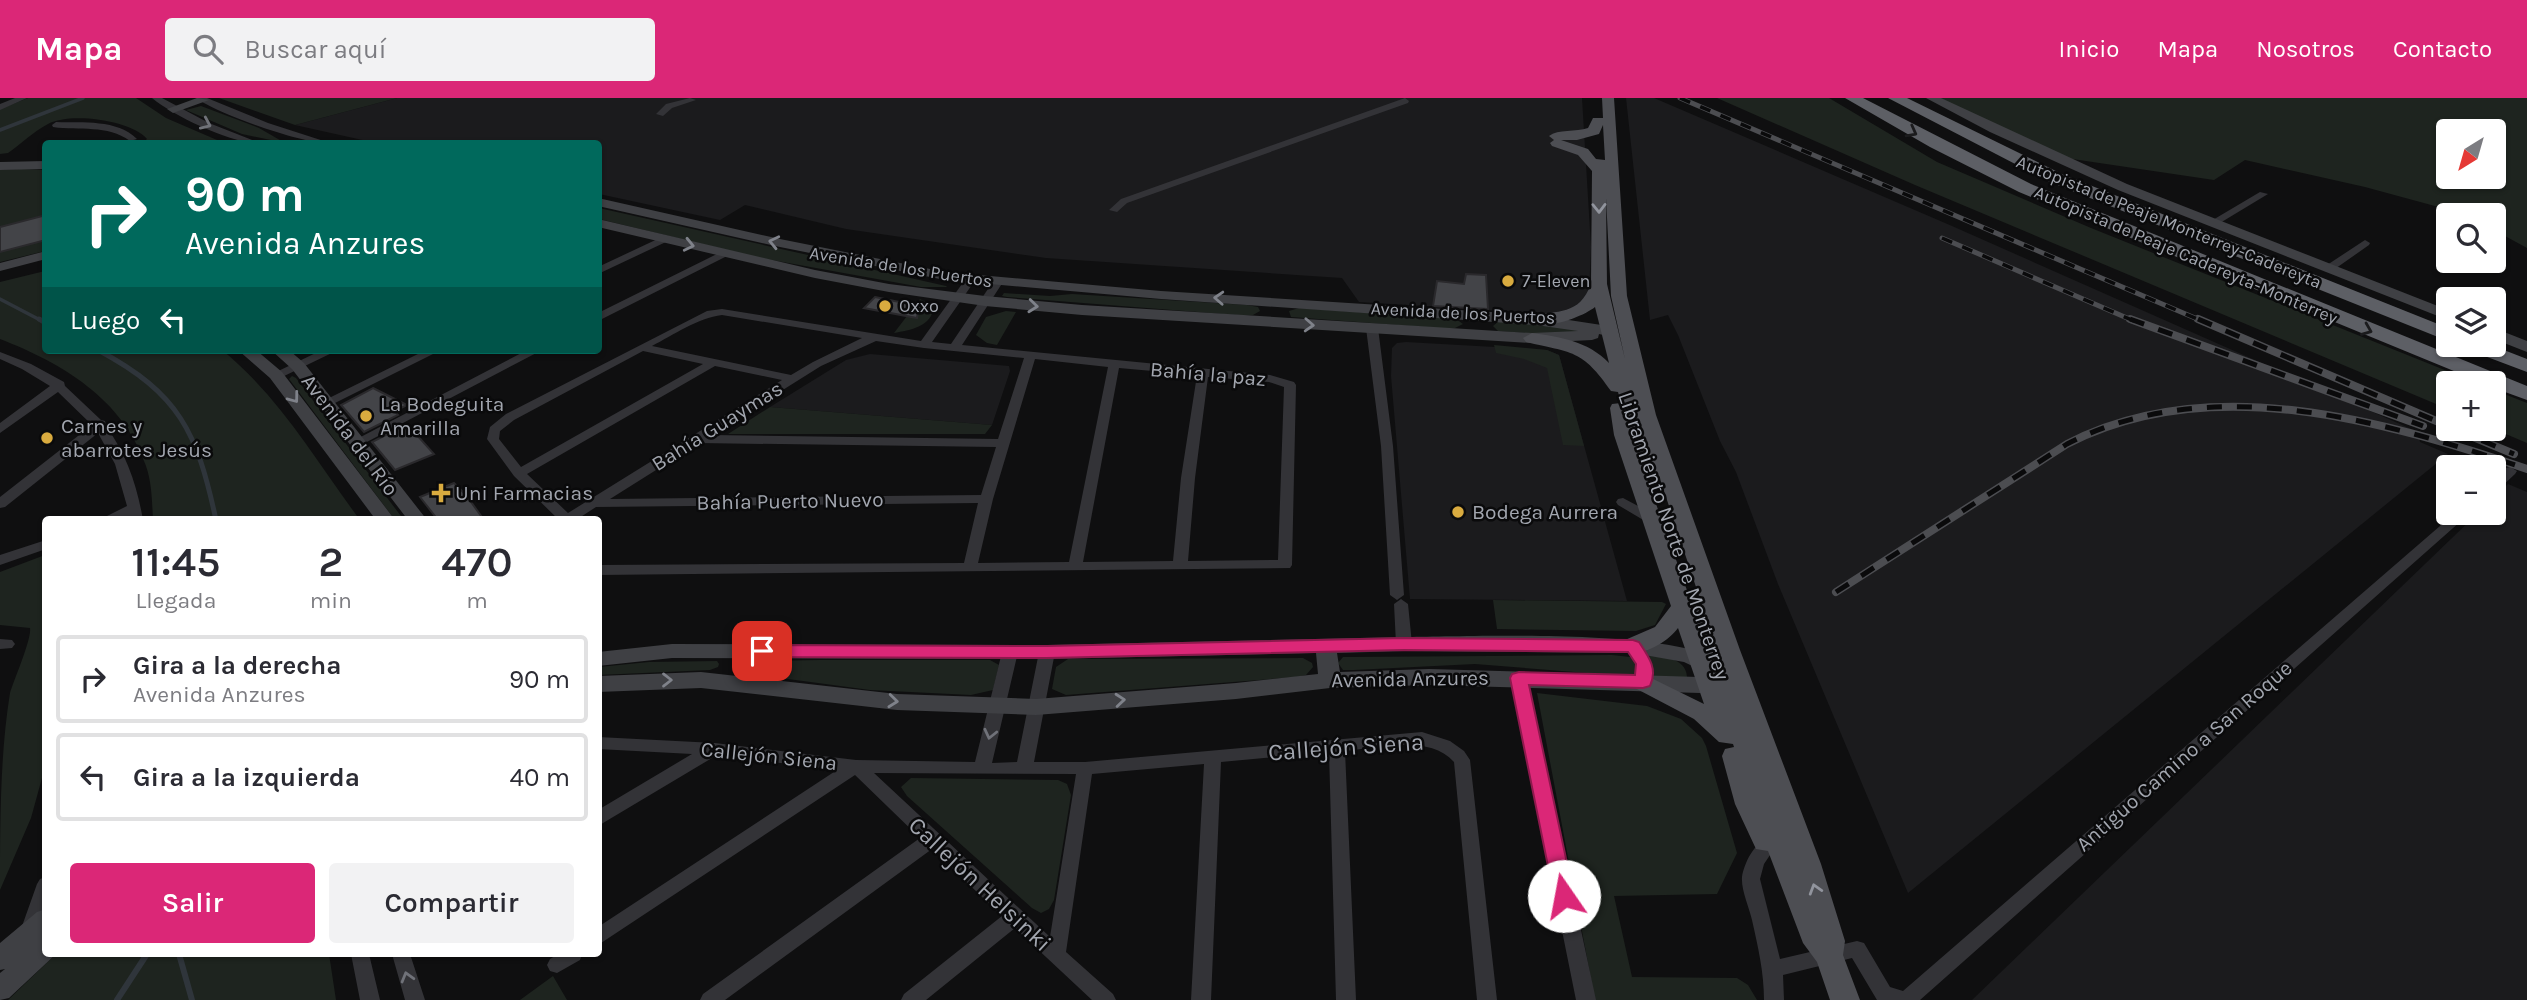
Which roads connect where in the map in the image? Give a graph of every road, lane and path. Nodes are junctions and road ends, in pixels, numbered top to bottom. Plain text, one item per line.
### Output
1 (23, 98) edge
2 (156, 98) edge
3 (1600, 98) edge
4 (1608, 98) edge
5 (1852, 98) edge
6 (1895, 98) edge
7 (1932, 98) edge
8 (202, 99) edge
9 (692, 100) dead end
10 (1405, 101) dead end
11 (0, 107) edge
12 (173, 109) junction
13 (660, 114) dead end
14 (1598, 121) junction
15 (57, 125) dead end
16 (132, 140) edge
17 (247, 140) edge
18 (316, 140) edge
19 (42, 157) edge
20 (0, 158) edge
21 (42, 165) edge
22 (0, 166) edge
23 (1598, 169) junction
24 (2263, 194) dead end
25 (602, 203) edge
26 (1114, 210) dead end
27 (2211, 224) junction
28 (602, 226) edge
29 (664, 239) junction
30 (2365, 243) dead end
31 (725, 253) junction
32 (1619, 254) junction
33 (42, 256) edge
34 (42, 265) edge
35 (0, 267) edge
36 (602, 269) edge
37 (2328, 269) junction
38 (0, 275) edge
39 (971, 279) junction
40 (998, 282) junction
41 (1599, 284) junction
42 (958, 298) junction
43 (985, 301) junction
44 (1281, 302) junction
45 (2436, 310) edge
46 (602, 316) edge
47 (1536, 320) junction
48 (1278, 323) junction
49 (1372, 328) junction
50 (2436, 330) edge
51 (1608, 331) junction
52 (872, 338) junction
53 (1532, 338) junction
54 (2506, 338) edge
55 (924, 345) junction
56 (2527, 347) edge
57 (643, 348) junction
58 (954, 348) junction
59 (251, 354) edge
60 (284, 354) edge
61 (324, 354) edge
62 (427, 354) edge
63 (529, 354) edge
64 (1030, 357) junction
65 (2504, 357) edge
66 (3, 359) edge
67 (713, 363) junction
68 (1602, 364) junction
69 (1114, 365) junction
70 (298, 366) junction
71 (2527, 366) edge
72 (1203, 373) junction
73 (276, 375) junction
74 (793, 379) junction
75 (60, 385) junction
76 (2527, 394) edge
77 (327, 402) junction
78 (1638, 417) junction
79 (101, 424) junction
80 (0, 429) edge
81 (696, 439) junction
82 (359, 441) junction
83 (1003, 443) junction
84 (1630, 458) junction
85 (2510, 471) dead end
86 (519, 472) junction
87 (2506, 474) edge
88 (986, 499) junction
89 (594, 503) junction
90 (0, 504) edge
91 (135, 514) edge
92 (383, 516) edge
93 (415, 516) edge
94 (562, 516) edge
95 (573, 516) edge
96 (2448, 525) edge
97 (42, 545) edge
98 (0, 560) edge
99 (1698, 562) junction
100 (1180, 566) junction
101 (970, 567) junction
102 (1075, 567) junction
103 (602, 570) edge
104 (1681, 608) junction
105 (1404, 644) junction
106 (1325, 645) junction
107 (1633, 646) junction
108 (737, 651) junction
109 (1010, 652) junction
110 (1047, 652) junction
111 (602, 659) edge
112 (1709, 671) junction
113 (1519, 678) junction
114 (1330, 680) junction
115 (725, 682) junction
116 (1643, 682) junction
117 (602, 684) edge
118 (996, 707) junction
119 (1037, 707) junction
120 (1728, 736) junction
121 (602, 743) edge
122 (1337, 745) junction
123 (715, 749) junction
124 (1213, 758) junction
125 (856, 766) junction
126 (1085, 768) junction
127 (982, 769) junction
128 (1024, 769) junction
129 (1788, 807) junction
130 (602, 817) edge
131 (932, 839) junction
132 (1768, 846) junction
133 (1015, 917) junction
134 (40, 933) edge
135 (602, 934) edge
136 (1823, 949) junction
137 (1056, 956) junction
138 (361, 957) edge
139 (402, 957) edge
140 (12, 962) edge
141 (1773, 969) junction
142 (0, 990) edge
143 (370, 1000) edge
144 (415, 1000) edge
145 (710, 1000) edge
146 (911, 1000) edge
147 (1105, 1000) edge
148 (1201, 1000) edge
149 (1346, 1000) edge
150 (1487, 1000) edge
151 (1586, 1000) edge
152 (1774, 1000) edge
153 (1845, 1000) edge
154 (1906, 1000) edge

1 - 11 street
2 - 12 street
3 - 14 main road
4 - 32 main road, Libramiento Norte de Monterrey
5 -> 76 highway, Autopista de Peaje Cadereyta-Monterrey
6 - 50 highway, Autopista de Peaje Monterrey-Cadereyta
7 - 27 street
8 - 12 street
8 - 18 street
9 - 13 street
10 - 26 street
12 -> 17 street
14 - 23 main road
14 - 23 main road
15 - 16 street
19 - 20 street
21 - 22 street
23 -> 41 main road
24 - 27 street
39 -> 25 street, Avenida de los Puertos
27 - 37 street
28 - 29 street, Avenida de los Puertos
29 -> 31 street, Avenida de los Puertos
29 - 36 street
30 - 37 street
31 - 42 street, Avenida de los Puertos
31 - 46 street
32 - 51 main road
32 - 78 main road, Libramiento Norte de Monterrey
33 - 35 street
34 - 38 street
37 - 45 street
39 - 40 street, Avenida de los Puertos
39 - 42 street
40 - 43 street
44 -> 40 street, Avenida de los Puertos
41 - 47 main road
41 - 51 main road
42 - 43 street, Avenida de los Puertos
42 - 55 street
43 -> 48 street, Avenida de los Puertos
43 - 58 street
44 - 47 street, Avenida de los Puertos
44 - 48 street
47 - 51 street, Avenida de los Puertos
48 -> 49 street, Avenida de los Puertos
49 - 53 street, Avenida de los Puertos
49 - 105 street
51 - 53 street, Avenida de los Puertos
51 - 78 main road
52 - 55 street, Bahía la paz
52 - 57 street, Bahía la paz
52 - 74 street, Bahía Guaymas
53 - 68 main road
54 - 56 street
55 - 58 street, Bahía la paz
57 - 67 street
57 - 86 street, Bahía la paz
58 - 64 street, Bahía la paz
59 - 73 street, Avenida del Río
60 - 70 street, Avenida del Río
61 - 70 street
62 - 77 street
63 - 82 street
64 - 69 street, Bahía la paz
64 - 83 street
65 - 71 highway
66 - 75 street
67 - 74 street
67 - 86 street
68 - 78 main road
68 - 84 main road
69 - 72 street, Bahía la paz
69 - 102 street
70 - 73 street
70 - 77 street, Avenida del Río
72 - 100 street
72 - 100 street, Bahía la paz
73 -> 92 street, Avenida del Río
74 - 81 street, Bahía Guaymas
75 - 79 street
75 - 80 street
77 - 82 street, Avenida del Río
78 - 84 main road
78 - 99 main road, Libramiento Norte de Monterrey
78 - 112 main road, Libramiento Norte de Monterrey
79 - 90 street
79 - 91 street
81 - 83 street
81 - 89 street, Bahía Guaymas
82 - 93 street, Avenida del Río
83 - 88 street
84 - 104 main road
85 - 87 street
86 - 94 street, Bahía la paz
88 - 89 street, Bahía Puerto Nuevo
88 - 101 street
89 - 95 street, Bahía Guaymas
96 - 154 street, Antiguo Camino a San Roque
97 - 98 street
99 - 112 main road
99 - 129 main road, Libramiento Norte de Monterrey
100 - 102 street, Bahía la paz
101 - 102 street, Bahía la paz
101 - 103 street, Bahía la paz
104 - 107 main road
104 - 112 main road
105 - 106 street, Avenida Anzures
105 - 107 street, Avenida Anzures
106 - 110 street, Avenida Anzures
106 - 114 street
107 - 112 street, Avenida Anzures
107 - 116 street
108 - 109 street, Avenida Anzures
108 - 111 street, Avenida Anzures
108 - 115 street
109 - 110 street, Avenida Anzures
109 - 118 street
110 - 119 street
112 - 116 street, Avenida Anzures
112 - 120 main road
112 - 129 main road
112 - 136 main road, Libramiento Norte de Monterrey
113 - 114 street, Avenida Anzures
113 - 116 street, Avenida Anzures
113 - 151 street
119 -> 114 street, Avenida Anzures
117 -> 115 street, Avenida Anzures
115 -> 118 street, Avenida Anzures
116 - 120 main road
118 - 119 street, Avenida Anzures
118 -> 127 street
119 - 128 street
120 - 132 main road
121 - 123 street, Callejón Siena
122 - 124 street, Callejón Siena
122 - 149 street
122 - 150 street, Callejón Siena
123 - 125 street, Callejón Siena
123 - 130 street
124 - 126 street, Callejón Siena
124 - 148 street
125 - 127 street, Callejón Siena
125 - 131 street, Callejón Helsinki
125 - 135 street
126 - 128 street, Callejón Siena
126 - 137 street
127 - 128 street, Callejón Siena
136 -> 129 main road, Libramiento Norte de Monterrey
131 - 133 street, Callejón Helsinki
131 - 145 street
132 - 136 main road
132 - 141 street
133 - 137 street, Callejón Helsinki
133 - 146 street
134 - 140 street
136 - 141 street
136 - 153 main road, Libramiento Norte de Monterrey
136 - 154 street, Antiguo Camino a San Roque
137 - 147 street, Callejón Helsinki
138 - 143 street
144 -> 139 street
140 - 142 street
141 - 152 street

